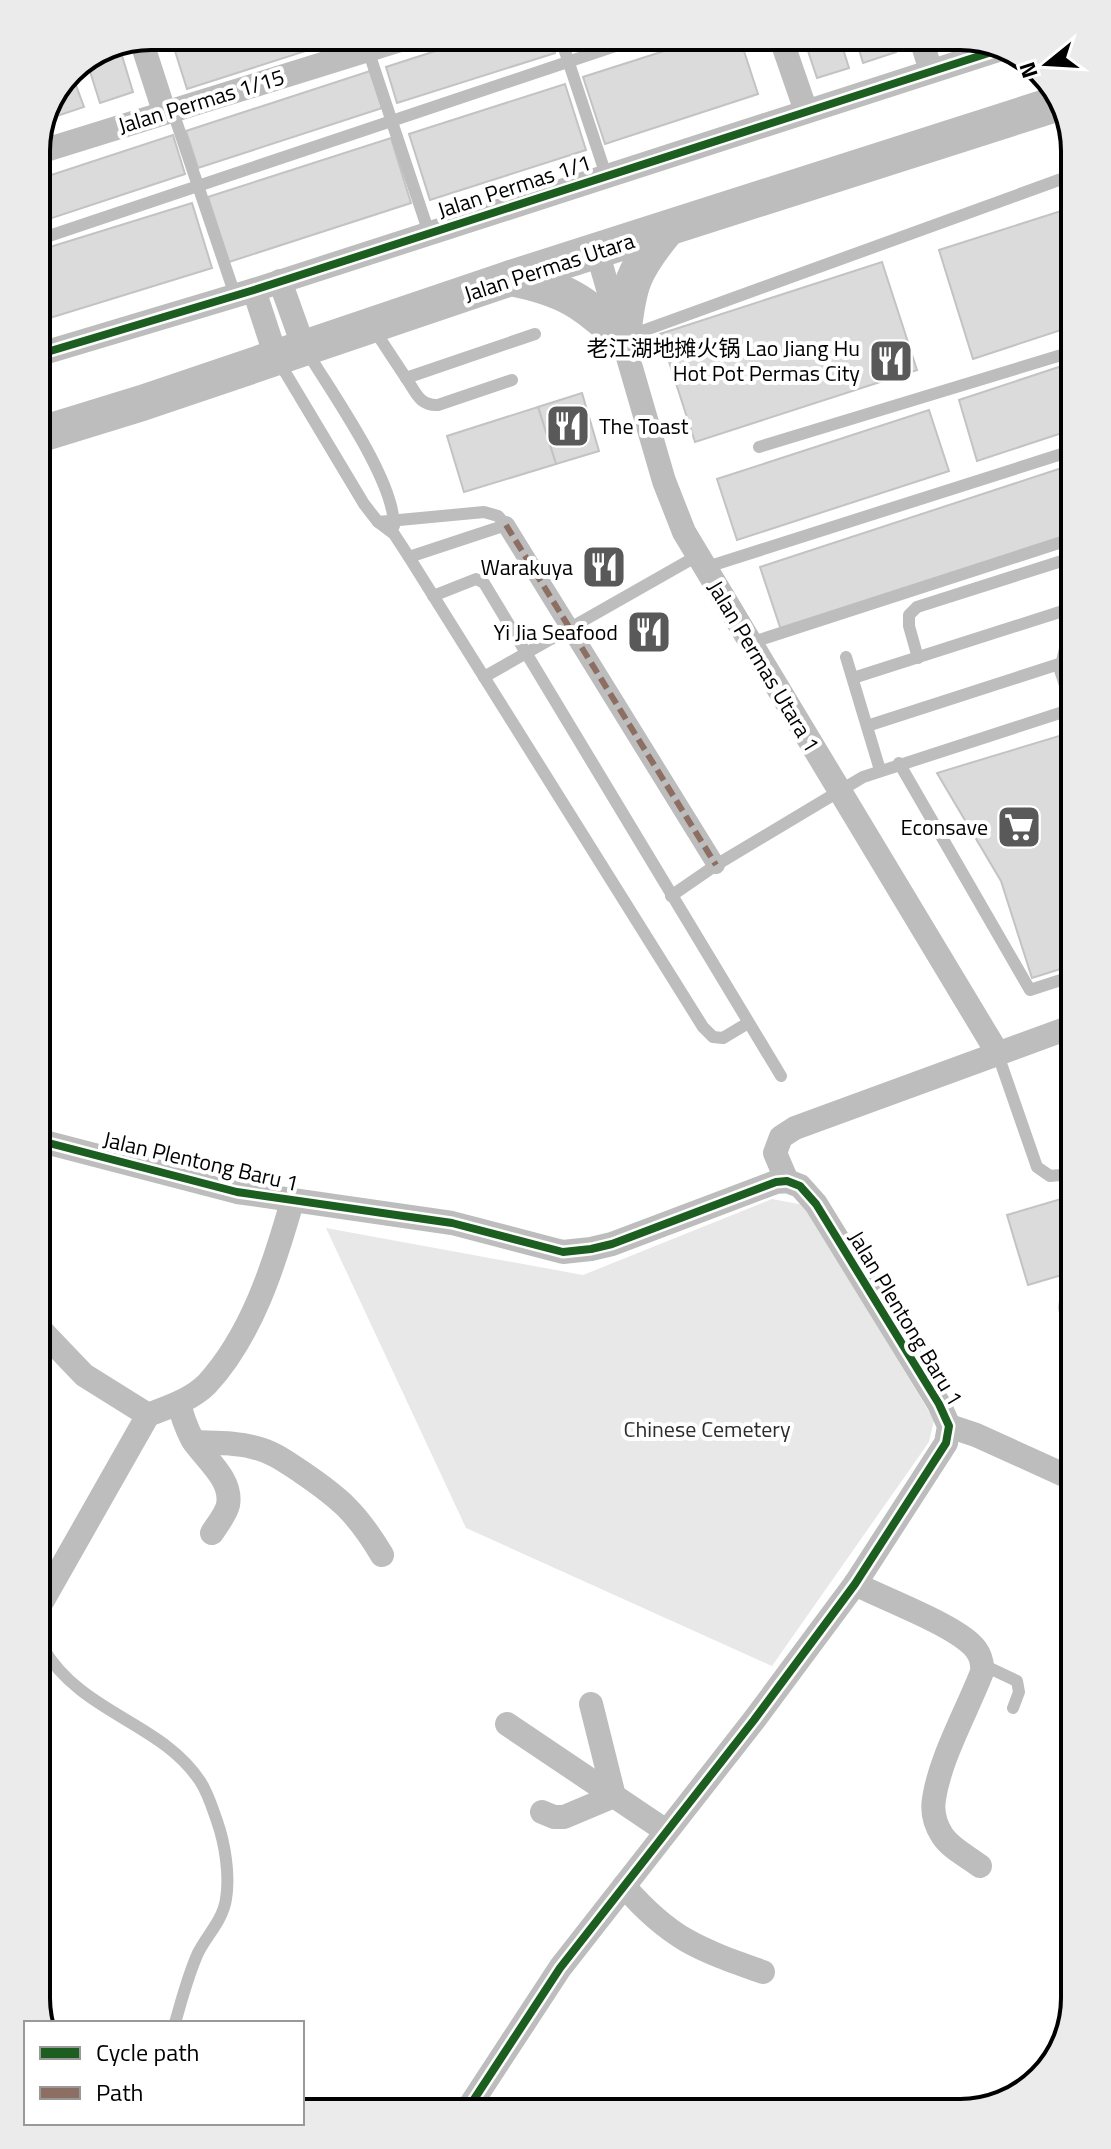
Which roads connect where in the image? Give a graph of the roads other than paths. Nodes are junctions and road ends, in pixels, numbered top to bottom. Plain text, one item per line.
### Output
1 (368, 50) joint
2 (564, 50) edge
3 (604, 50) edge
4 (785, 50) edge
5 (924, 50) edge
6 (145, 51) edge
7 (986, 54) edge
8 (568, 62) junction
9 (931, 71) junction
10 (1050, 106) edge
11 (168, 110) junction
12 (806, 111) junction
13 (392, 121) junction
14 (50, 145) edge
15 (606, 175) junction
16 (1061, 179) edge
17 (198, 186) junction
18 (667, 229) junction
19 (429, 233) junction
20 (50, 236) edge
21 (597, 251) junction
22 (511, 278) junction
23 (280, 281) junction
24 (245, 292) junction
25 (371, 325) junction
26 (535, 334) dead end
27 (623, 338) junction
28 (50, 351) edge
29 (290, 352) junction
30 (1061, 355) edge
31 (406, 378) junction
32 (512, 380) dead end
33 (50, 431) edge
34 (759, 447) dead end
35 (1061, 454) edge
36 (394, 519) junction
37 (378, 522) junction
38 (506, 525) junction
39 (394, 534) junction
40 (1061, 542) edge
41 (409, 557) junction
42 (1061, 561) edge
43 (701, 562) junction
44 (433, 596) junction
45 (1061, 612) edge
46 (570, 629) junction
47 (750, 643) junction
48 (526, 654) junction
49 (846, 657) dead end
50 (918, 658) junction
51 (1061, 663) edge
52 (484, 677) junction
53 (853, 678) junction
54 (1061, 712) edge
55 (867, 726) junction
56 (899, 763) junction
57 (880, 770) junction
58 (838, 790) junction
59 (716, 865) junction
60 (671, 896) junction
61 (1061, 980) edge
62 (748, 1023) junction
63 (1061, 1030) edge
64 (997, 1052) junction
65 (781, 1076) dead end
66 (50, 1143) edge
67 (1061, 1175) edge
68 (787, 1181) junction
69 (292, 1202) junction
70 (50, 1339) edge
71 (179, 1403) junction
72 (148, 1415) junction
73 (949, 1426) junction
74 (194, 1442) junction
75 (1061, 1474) edge
76 (212, 1533) dead end
77 (382, 1555) dead end
78 (855, 1584) junction
79 (50, 1588) edge
80 (50, 1660) edge
81 (983, 1665) junction
82 (591, 1704) dead end
83 (1013, 1708) dead end
84 (507, 1724) dead end
85 (614, 1796) junction
86 (542, 1812) dead end
87 (666, 1831) junction
88 (980, 1866) dead end
89 (624, 1886) junction
90 (763, 1972) dead end
91 (176, 2021) edge
92 (474, 2099) edge

1 - 11 street, Jalan Permas 1/15
1 - 13 lane
2 - 8 lane
3 - 8 lane
4 - 12 street
5 - 9 street
6 - 11 street
7 - 9 street, Jalan Permas 1/1
8 - 13 lane
8 - 15 lane
9 - 12 street, Jalan Permas 1/1
10 - 18 main road, Jalan Permas Utara
11 - 14 street, Jalan Permas 1/15
11 - 17 lane
12 - 15 street, Jalan Permas 1/1
13 - 17 lane
13 - 19 lane
15 - 19 street, Jalan Permas 1/1
16 - 27 lane
17 - 20 lane
17 - 24 lane
18 - 21 main road, Jalan Permas Utara
18 - 27 main road
19 - 23 street, Jalan Permas 1/1
21 - 22 main road, Jalan Permas Utara
21 - 27 street, Jalan Permas Utara 1
22 - 25 main road, Jalan Permas Utara
22 - 27 main road
23 - 24 street, Jalan Permas 1/1
23 - 29 street
24 - 28 street, Jalan Permas 1/1
24 - 29 street
25 - 29 main road, Jalan Permas Utara
25 - 31 lane
26 - 31 lane
27 - 43 street, Jalan Permas Utara 1
29 - 33 main road, Jalan Permas Utara
29 - 36 lane
29 - 37 lane
30 - 34 lane
31 - 32 lane
35 - 43 lane
36 - 37 lane
36 - 38 lane
36 - 39 lane
37 - 39 lane
38 - 41 lane
38 - 46 street
39 - 41 lane
40 - 47 lane
41 - 44 lane
42 - 50 lane
43 - 46 lane
43 - 47 street, Jalan Permas Utara 1
44 - 48 lane
44 - 52 lane
45 - 50 lane
46 - 48 lane
46 - 59 street
47 - 58 street, Jalan Permas Utara 1
48 - 52 lane
48 - 60 lane
49 - 53 lane
50 - 53 lane
51 - 55 lane
52 - 62 lane
53 - 55 lane
54 - 56 lane
55 - 57 lane
56 - 57 lane
56 - 61 lane
57 - 58 lane
58 - 59 lane
58 - 64 street, Jalan Permas Utara 1
59 - 60 lane
60 - 62 lane
62 - 65 lane
63 - 64 street
64 - 67 lane
64 - 68 street
66 - 69 street, Jalan Plentong Baru 1
68 - 69 street, Jalan Plentong Baru 1
68 - 73 street, Jalan Plentong Baru 1
69 - 71 street
70 - 72 street
71 - 72 street
71 - 74 street
72 - 79 street
73 - 75 street
73 - 78 street, Jalan Plentong Baru 1
74 - 76 street
74 - 77 street
78 - 81 street
78 - 87 street, Jalan Plentong Baru 1
80 - 91 lane
81 - 83 lane
81 - 88 street
82 - 85 street
84 - 85 street
85 - 86 street
85 - 87 street
87 - 89 street, Jalan Plentong Baru 1
89 - 90 street
89 - 92 street, Jalan Plentong Baru 1

